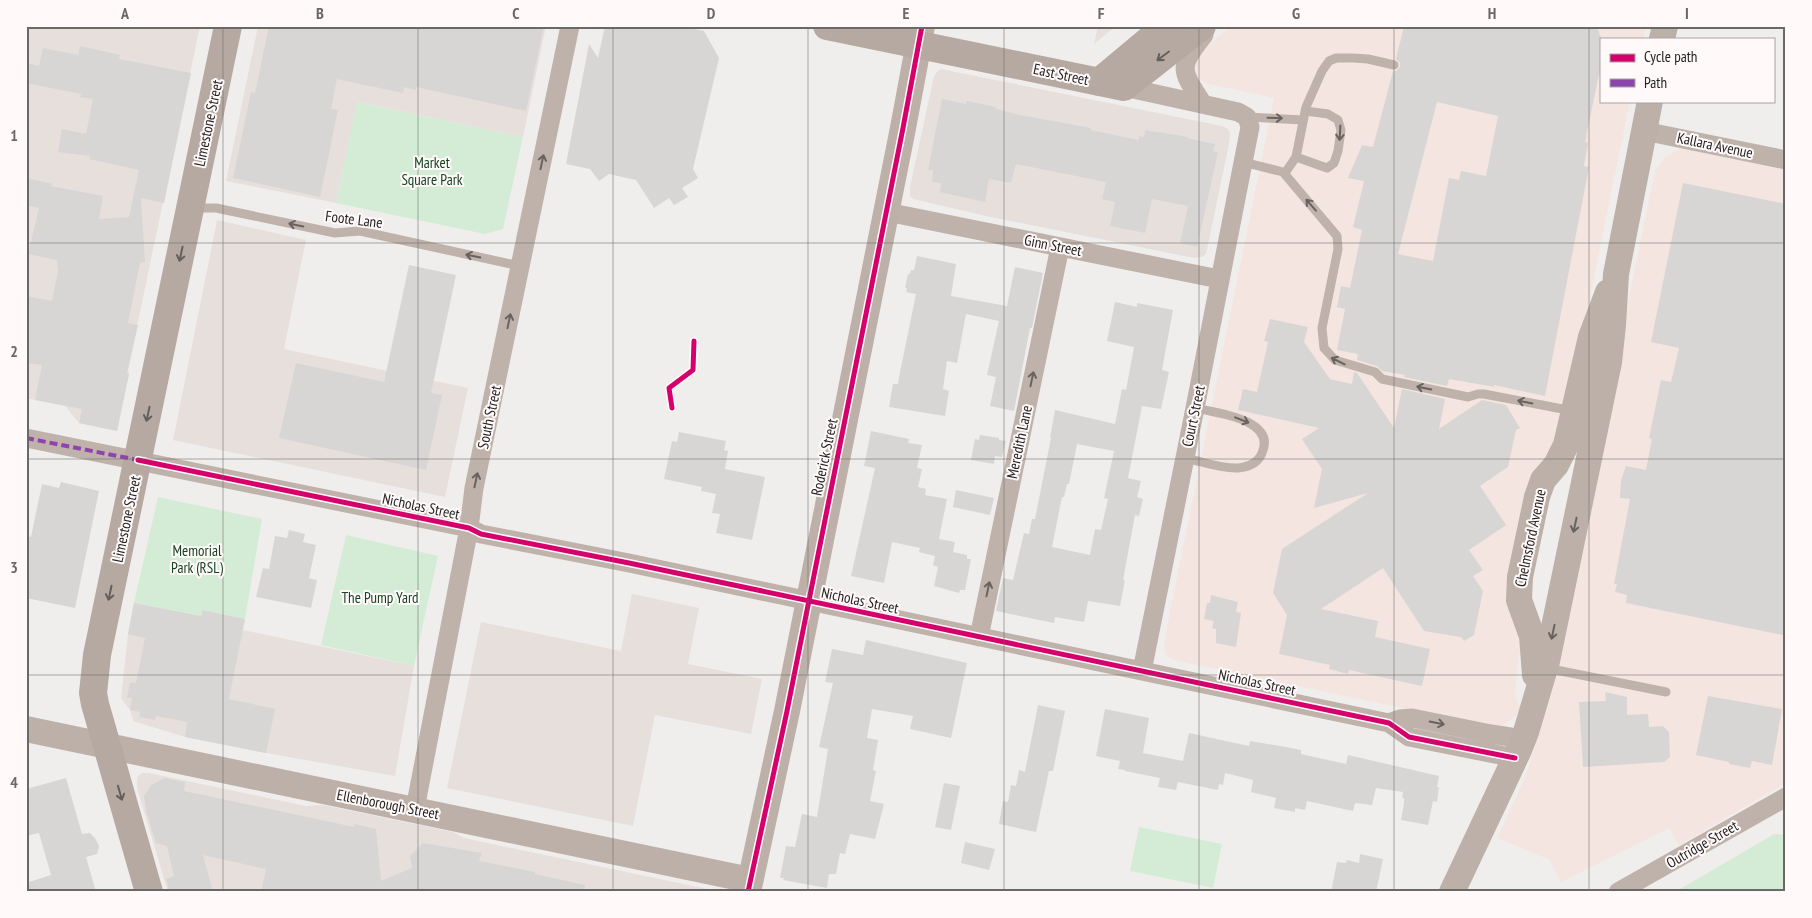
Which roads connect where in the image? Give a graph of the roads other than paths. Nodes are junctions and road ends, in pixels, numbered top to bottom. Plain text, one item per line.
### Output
1 (228, 26) edge
2 (570, 26) edge
3 (827, 26) edge
4 (1166, 26) edge
5 (1202, 26) edge
6 (1211, 26) edge
7 (920, 36) edge
8 (1394, 65) dead end
9 (1112, 85) junction
10 (1650, 102) edge
11 (1203, 104) junction
12 (1304, 115) junction
13 (1247, 117) junction
14 (1644, 131) junction
15 (1296, 158) junction
16 (1786, 160) edge
17 (1243, 162) junction
18 (1285, 173) junction
19 (886, 212) junction
20 (188, 221) junction
21 (1060, 247) junction
22 (520, 266) junction
23 (1219, 279) junction
24 (1616, 280) junction
25 (1195, 408) junction
26 (1573, 411) junction
27 (26, 438) edge
28 (1184, 458) junction
29 (138, 460) junction
30 (1547, 476) junction
31 (1585, 477) junction
32 (469, 528) junction
33 (1563, 585) junction
34 (1518, 596) junction
35 (808, 602) junction
36 (979, 637) junction
37 (1544, 668) junction
38 (1142, 671) junction
39 (1666, 692) dead end
40 (1535, 696) junction
41 (26, 730) edge
42 (106, 746) junction
43 (1519, 748) junction
44 (1786, 797) edge
45 (415, 809) junction
46 (749, 886) edge
47 (149, 892) edge
48 (1452, 892) edge
49 (1618, 892) edge

1 - 20 main road, Limestone Street
22 -> 2 street, South Street
3 - 7 main road, East Street
4 - 9 main road
5 -> 9 main road
6 - 11 street
7 - 9 main road, East Street
7 - 19 street, Roderick Street
8 - 12 lane
9 - 11 street, East Street
10 - 14 street, Chelmsford Avenue
11 - 13 street, East Street
13 -> 12 lane
12 - 15 lane
12 -> 15 lane
13 - 17 street
14 - 16 street, Kallara Avenue
14 - 24 street, Chelmsford Avenue
15 - 18 lane
17 - 18 lane
17 - 23 street, Court Street
26 -> 18 lane
19 - 21 street, Ginn Street
19 - 35 street, Roderick Street
22 -> 20 lane, Foote Lane
20 -> 29 main road, Limestone Street
21 - 23 street, Ginn Street
36 -> 21 street, Meredith Lane
32 -> 22 street, South Street
23 - 25 street, Court Street
24 - 26 street, Chelmsford Avenue
24 - 31 street, Chelmsford Avenue
25 - 28 street, Court Street
25 -> 28 lane
26 - 30 street, Chelmsford Avenue
27 - 29 street, Nicholas Street
28 - 38 street, Court Street
29 - 32 street, Nicholas Street
29 -> 42 main road, Limestone Street
30 - 31 street
30 - 34 street, Chelmsford Avenue
31 -> 33 street, Chelmsford Avenue
32 - 35 street, Nicholas Street
32 - 45 street, South Street
33 - 34 street
33 -> 37 street, Chelmsford Avenue
34 - 40 street, Chelmsford Avenue
35 - 36 street, Nicholas Street
35 - 46 street, Roderick Street
36 - 38 street, Nicholas Street
37 - 39 lane
37 - 40 street, Chelmsford Avenue
38 - 43 street, Nicholas Street
40 - 43 street, Chelmsford Avenue
41 - 42 street, Ellenborough Street
42 - 45 street, Ellenborough Street
42 -> 47 main road, Limestone Street
43 - 48 street, Chelmsford Avenue
44 - 49 street, Outridge Street
45 - 46 street, Ellenborough Street

